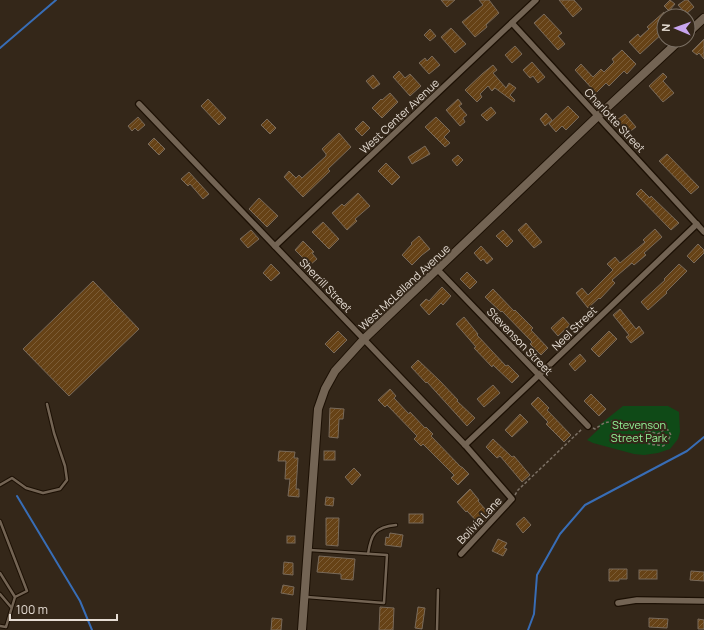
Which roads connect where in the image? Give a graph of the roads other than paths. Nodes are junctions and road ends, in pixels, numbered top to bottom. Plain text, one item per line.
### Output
1 (536, 0) edge
2 (704, 18) edge
3 (512, 23) junction
4 (696, 26) edge
5 (671, 48) edge
6 (139, 104) dead end
7 (598, 116) junction
8 (697, 224) junction
9 (704, 232) edge
10 (275, 246) junction
11 (438, 270) junction
12 (364, 339) junction
13 (539, 376) junction
14 (47, 404) dead end
15 (587, 426) road end
16 (465, 445) junction
17 (0, 485) edge
18 (512, 499) joint
19 (0, 521) edge
20 (396, 525) dead end
21 (308, 550) junction
22 (368, 554) junction
23 (461, 554) dead end
24 (0, 573) edge
25 (438, 590) dead end
26 (0, 594) edge
27 (15, 597) junction
28 (304, 597) junction
29 (704, 601) edge
30 (618, 603) dead end
31 (12, 608) junction
32 (0, 626) edge
33 (6, 627) junction
34 (0, 630) edge
35 (302, 630) edge
36 (437, 630) edge

1 - 3 street, West Center Avenue
2 - 4 street
3 - 7 street, Charlotte Street
3 - 10 street, West Center Avenue
5 - 7 street, West McLelland Avenue
6 - 10 street, Sherrill Street
7 - 8 street, Charlotte Street
7 - 11 street, West McLelland Avenue
8 - 9 street, Charlotte Street
8 - 13 street, Neel Street
10 - 12 street, Sherrill Street
11 - 12 street, West McLelland Avenue
11 - 13 street, Stevenson Street
12 - 16 street, Sherrill Street
12 - 21 street, West McLelland Avenue
13 - 15 street, Stevenson Street
13 - 16 street, Neel Street
14 - 17 lane
16 - 18 street, Sherrill Street
18 - 23 street, Bolivia Lane
19 - 27 lane
20 - 22 lane
21 - 22 lane
21 - 28 street, West McLelland Avenue
22 - 28 lane
24 - 27 lane
25 - 36 lane
26 - 31 lane
27 - 31 lane
28 - 35 street, West McLelland Avenue
29 - 30 street
31 - 33 lane
32 - 33 lane
33 - 34 lane

